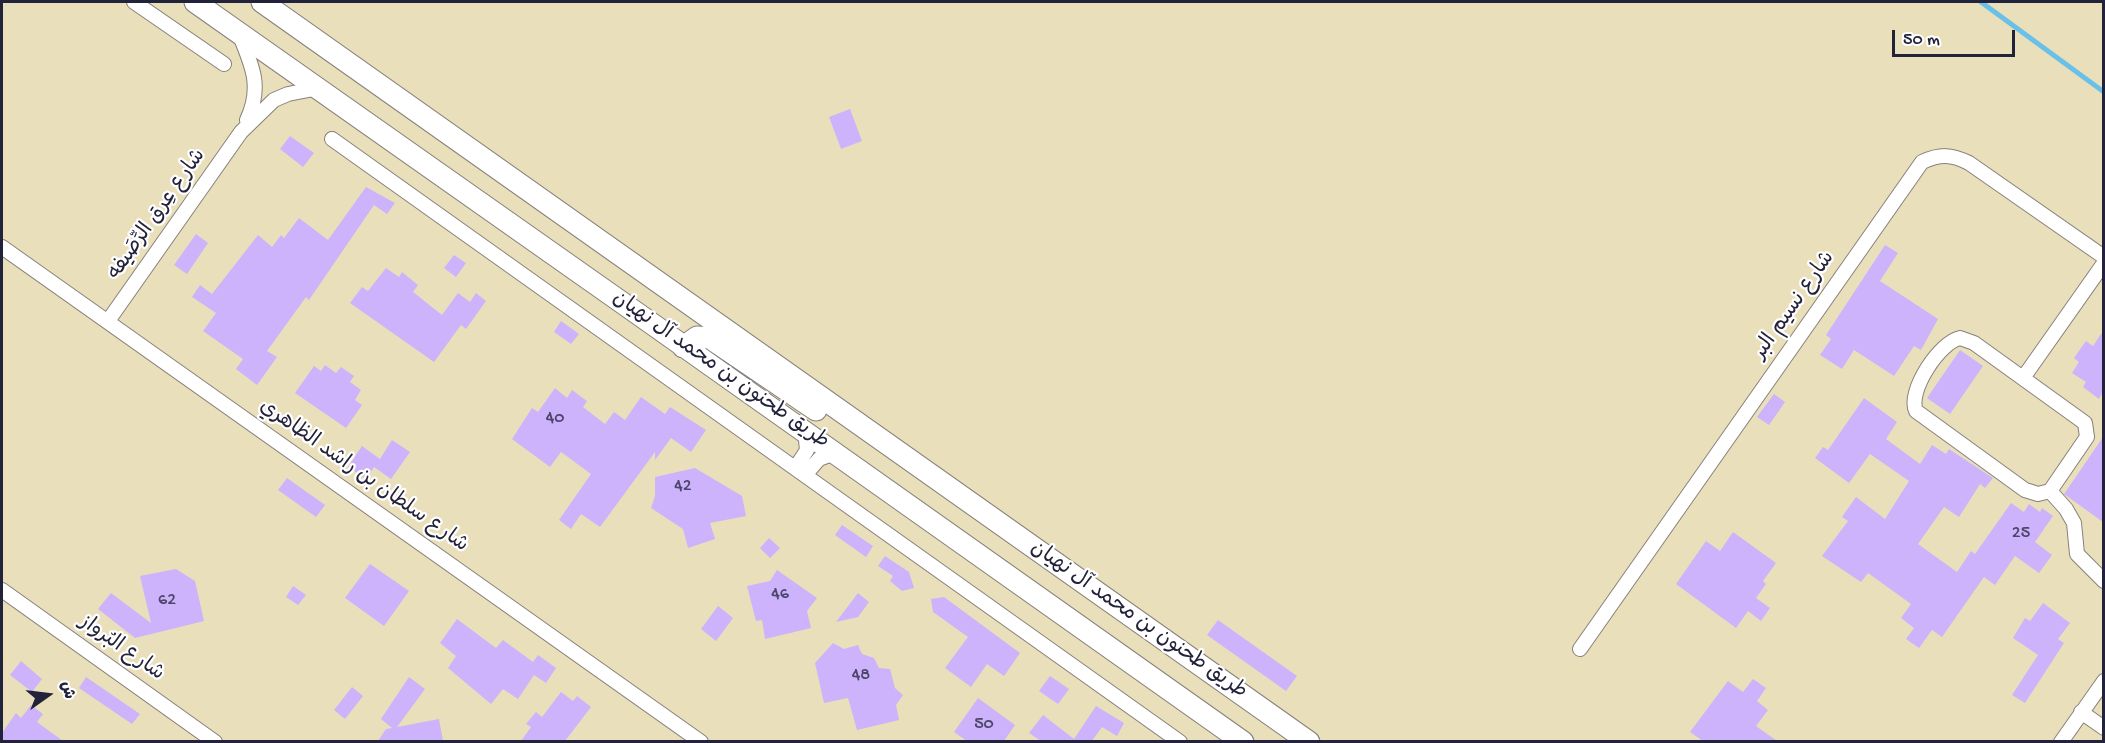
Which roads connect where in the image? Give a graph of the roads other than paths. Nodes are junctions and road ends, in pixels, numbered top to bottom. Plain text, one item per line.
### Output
1 (134, 2) edge
2 (195, 2) edge
3 (262, 2) edge
4 (238, 32) junction
5 (224, 64) dead end
6 (319, 88) junction
7 (241, 132) junction
8 (332, 139) dead end
9 (2, 247) edge
10 (2103, 257) edge
11 (2103, 263) edge
12 (108, 321) junction
13 (683, 347) junction
14 (2023, 378) junction
15 (805, 430) junction
16 (884, 441) junction
17 (837, 452) junction
18 (801, 470) junction
19 (2050, 491) junction
20 (2103, 581) edge
21 (2, 590) edge
22 (1580, 649) dead end
23 (2103, 681) edge
24 (2081, 712) junction
25 (2103, 728) edge
26 (1225, 734) edge
27 (215, 741) edge
28 (701, 741) edge
29 (1180, 741) edge
30 (1243, 741) edge
31 (1309, 741) edge
32 (2061, 741) edge

1 - 5 street
2 - 4 main road, طريق طحنون بن محمد آل نهيان
3 - 16 main road, طريق طحنون بن محمد آل نهيان
4 - 6 main road, طريق طحنون بن محمد آل نهيان
4 - 7 street, شارع عِرق الرِّصَيفه
6 - 7 street, شارع عِرق الرِّصَيفه
6 - 13 main road, طريق طحنون بن محمد آل نهيان
7 - 12 street, شارع عِرق الرِّصَيفه
8 - 18 street
9 - 12 street, شارع سلطان بن راشد الظاهري
10 - 22 street, شارع نسيم البر
11 - 14 street
12 - 28 street, شارع سلطان بن راشد الظاهري
13 - 15 main road, طريق طحنون بن محمد آل نهيان
13 - 16 main road
14 - 19 street
14 - 19 street
15 - 17 main road, طريق طحنون بن محمد آل نهيان
15 - 18 street
16 - 31 main road, طريق طحنون بن محمد آل نهيان
17 - 18 street
17 - 26 main road, طريق طحنون بن محمد آل نهيان
18 - 29 street
19 - 20 street
21 - 27 street, شارع البُرواز
23 - 24 street
24 - 25 street
24 - 32 street
26 - 30 main road, طريق طحنون بن محمد آل نهيان

